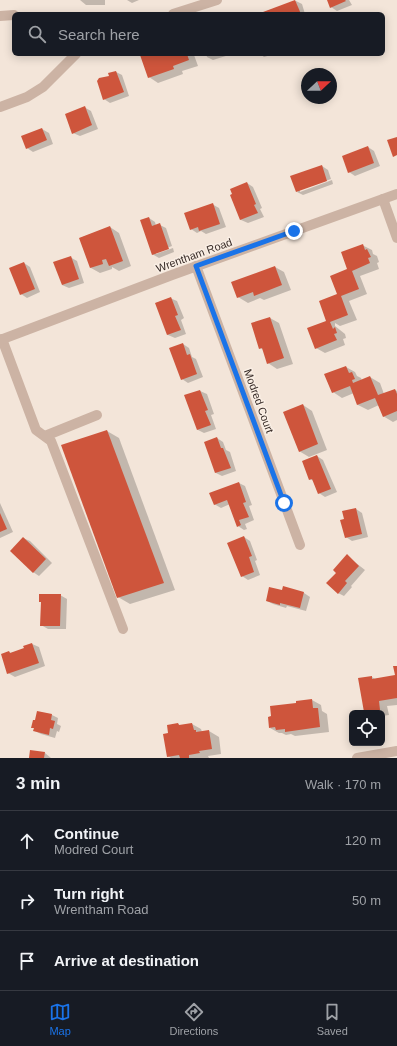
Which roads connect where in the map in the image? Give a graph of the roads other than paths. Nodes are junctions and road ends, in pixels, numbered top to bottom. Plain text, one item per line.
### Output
1 (217, 0) edge
2 (179, 12) edge
3 (12, 15) edge
4 (0, 16) edge
5 (74, 56) edge
6 (0, 107) edge
7 (397, 194) edge
8 (383, 199) junction
9 (397, 238) edge
10 (196, 266) junction
11 (1, 339) edge
12 (97, 415) dead end
13 (45, 436) junction
14 (300, 545) dead end
15 (123, 629) dead end
16 (397, 751) edge
17 (357, 758) edge

1 - 2 street
3 - 4 street
5 - 6 street
7 - 8 street, Wrentham Road
8 - 9 street
8 - 10 street, Wrentham Road
10 - 11 street, Wrentham Road
10 - 14 street, Modred Court
11 - 13 street
12 - 13 street
13 - 15 street
16 - 17 street

